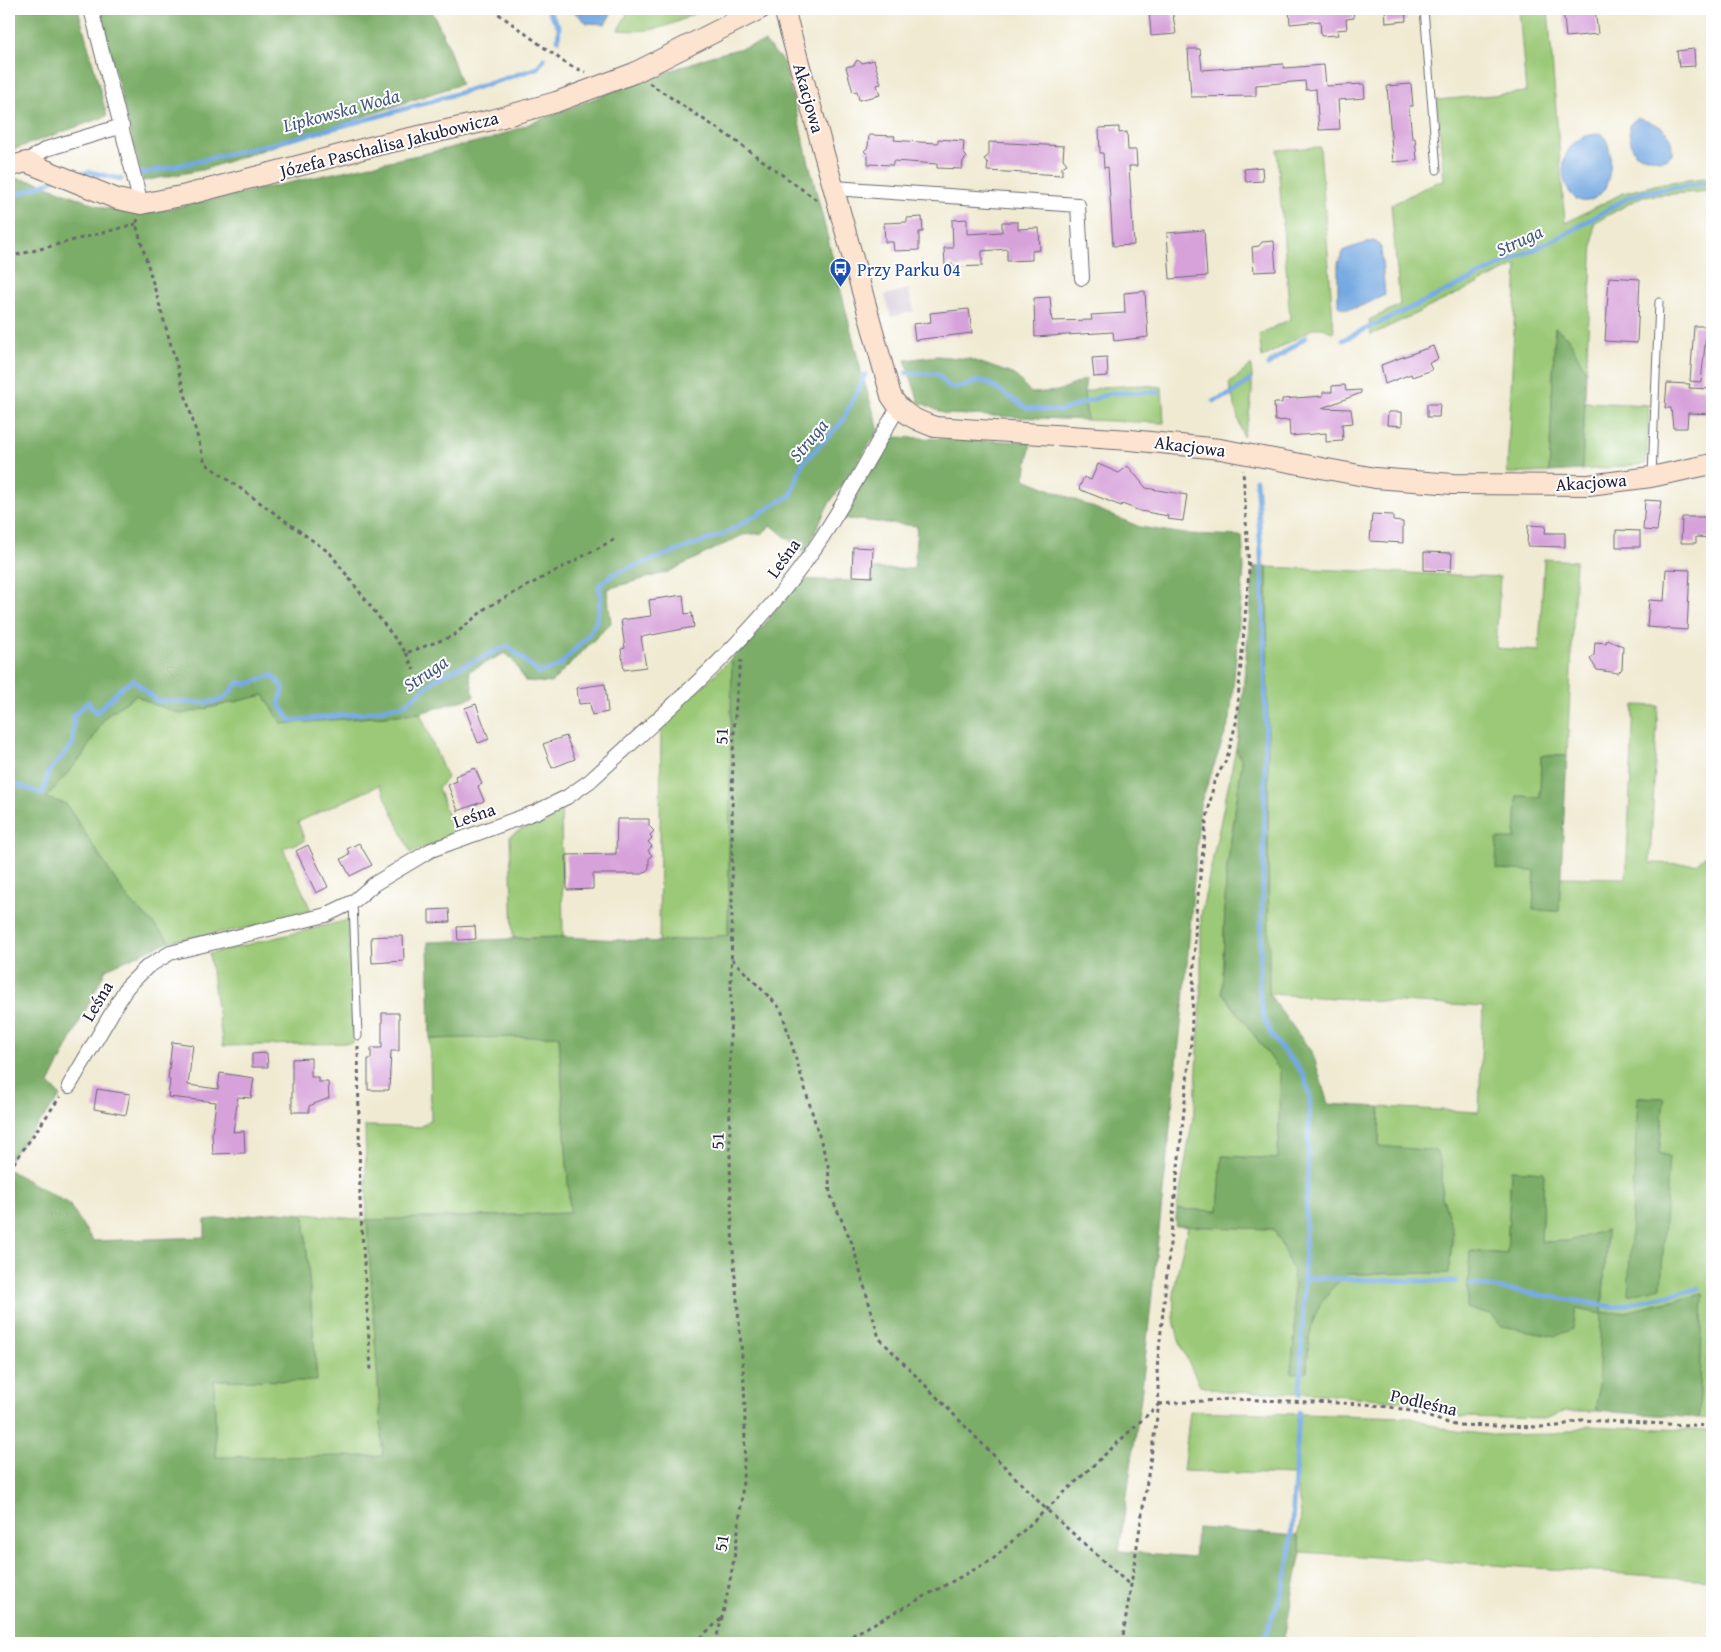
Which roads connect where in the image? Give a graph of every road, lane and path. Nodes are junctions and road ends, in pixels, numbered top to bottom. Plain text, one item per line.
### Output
1 (90, 9) edge
2 (492, 9) edge
3 (760, 9) edge
4 (784, 9) edge
5 (1424, 9) edge
6 (634, 74) junction
7 (611, 83) junction
8 (122, 126) junction
9 (17, 164) edge
10 (1436, 170) dead end
11 (836, 194) junction
12 (142, 204) junction
13 (136, 224) junction
14 (9, 257) edge
15 (1082, 278) dead end
16 (1659, 302) dead end
17 (898, 408) junction
18 (1244, 453) junction
19 (1712, 464) edge
20 (1651, 477) junction
21 (617, 538) dead end
22 (744, 637) junction
23 (406, 653) junction
24 (414, 670) dead end
25 (353, 902) junction
26 (732, 959) junction
27 (358, 1036) joint
28 (69, 1086) joint
29 (9, 1170) edge
30 (371, 1370) dead end
31 (1159, 1404) junction
32 (1712, 1426) edge
33 (1046, 1509) junction
34 (1131, 1586) junction
35 (722, 1618) junction
36 (694, 1643) edge
37 (715, 1643) edge
38 (838, 1643) edge
39 (1122, 1643) edge

1 - 8 street
2 - 7 path
3 - 6 street, Józefa Paschalisa Jakubowicza
4 - 11 street, Akacjowa
5 - 10 lane
6 - 7 street, Józefa Paschalisa Jakubowicza
6 - 11 path
7 - 12 street, Józefa Paschalisa Jakubowicza
8 - 9 street
8 - 12 street
9 - 12 street, Józefa Paschalisa Jakubowicza
11 - 15 street
11 - 17 street, Akacjowa
12 - 13 path
13 - 14 path
13 - 23 path
16 - 20 lane
17 - 18 street, Akacjowa
17 - 22 street, Leśna
18 - 20 street, Akacjowa
18 - 31 path
19 - 20 street, Akacjowa
21 - 23 path
22 - 25 street, Leśna
22 - 26 path, 51
23 - 24 path
25 - 27 lane
25 - 28 street, Leśna
26 - 33 path
26 - 35 path, 51
27 - 30 path
28 - 29 path
31 - 32 path, Podleśna
31 - 33 path
31 - 34 path
33 - 34 path
33 - 38 path
34 - 39 path
35 - 36 path
35 - 37 path, 51

